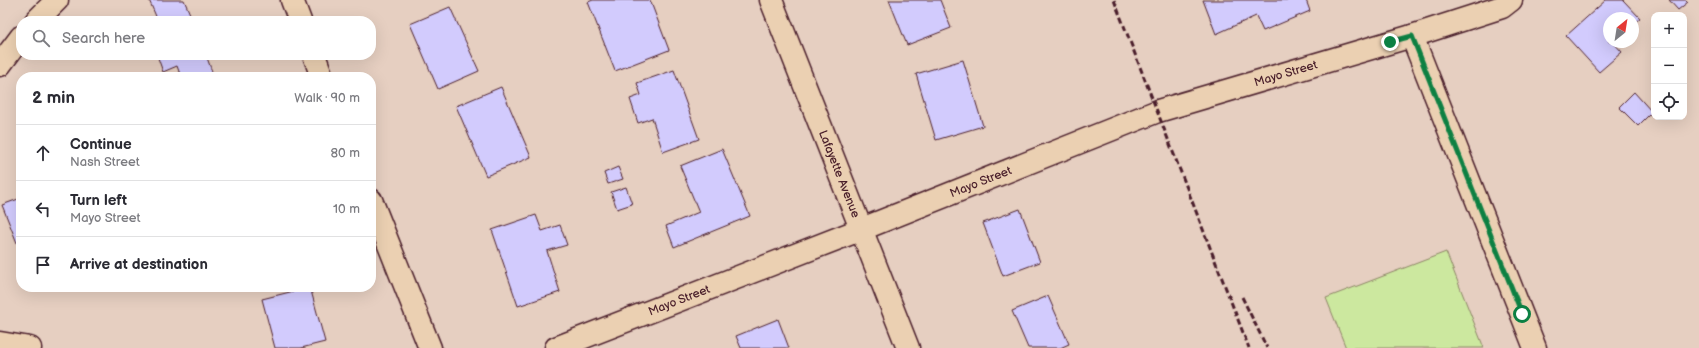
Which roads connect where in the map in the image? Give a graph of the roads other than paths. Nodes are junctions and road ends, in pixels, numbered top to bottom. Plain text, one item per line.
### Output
1 (57, 0) edge
2 (292, 0) edge
3 (772, 0) edge
4 (1511, 0) edge
5 (41, 16) edge
6 (298, 16) edge
7 (1412, 36) junction
8 (16, 44) edge
9 (316, 60) edge
10 (0, 65) edge
11 (320, 72) edge
12 (376, 213) edge
13 (862, 229) junction
14 (0, 342) edge
15 (30, 348) edge
16 (430, 348) edge
17 (556, 348) edge
18 (908, 348) edge
19 (1535, 348) edge

1 - 5 street
2 - 6 street
3 - 13 street, Lafayette Avenue
4 - 7 street, Mayo Street
7 - 13 street, Mayo Street
7 - 19 street
8 - 10 street
9 - 11 street
12 - 16 street
13 - 17 street, Mayo Street
13 - 18 street, Lafayette Avenue
14 - 15 street

